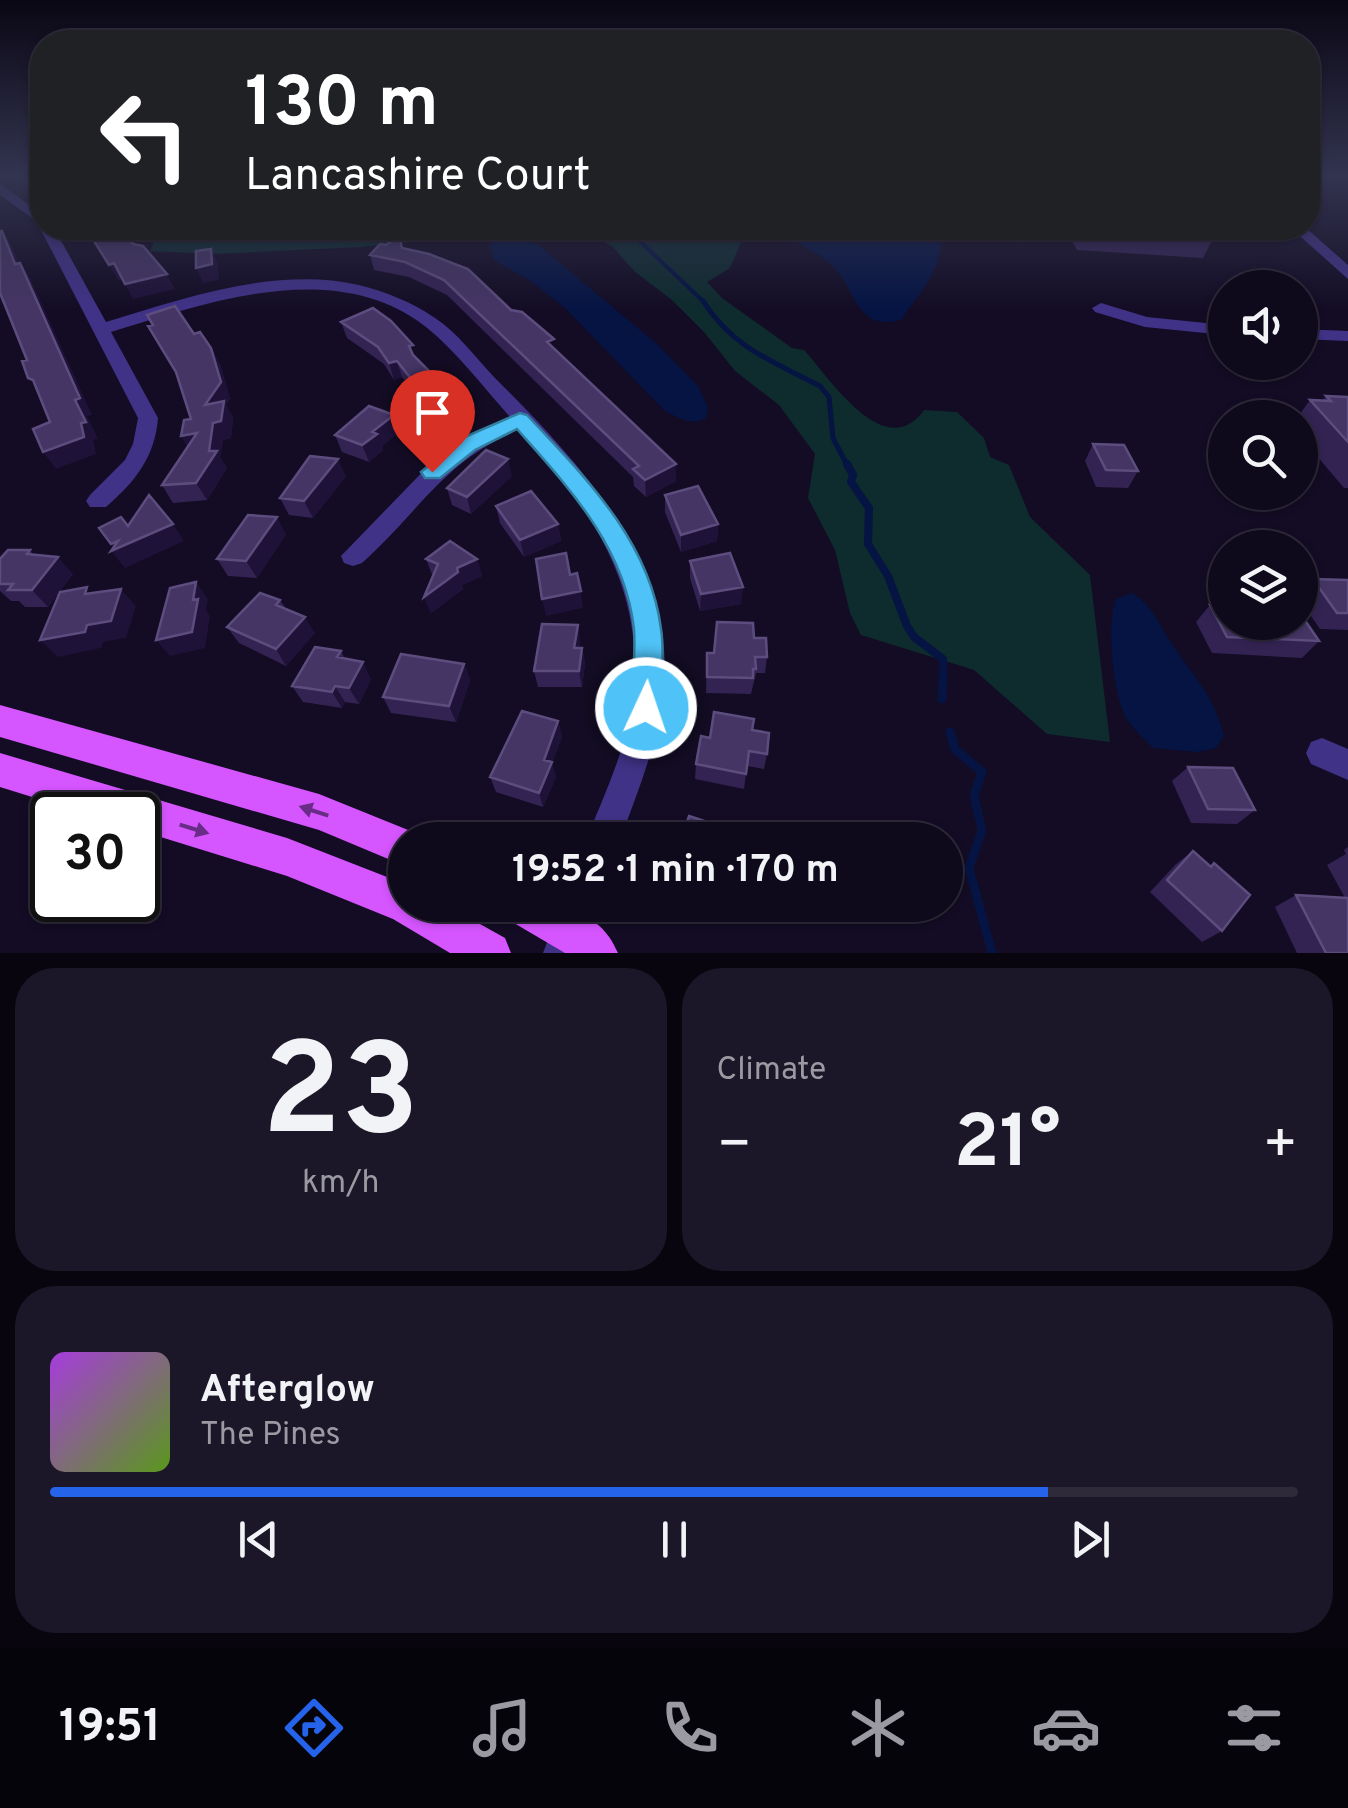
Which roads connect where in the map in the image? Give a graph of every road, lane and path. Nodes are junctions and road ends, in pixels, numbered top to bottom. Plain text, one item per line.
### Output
1 (54, 240) edge
2 (1311, 240) edge
3 (1348, 274) edge
4 (1101, 308) dead end
5 (103, 329) junction
6 (1208, 329) edge
7 (1318, 335) edge
8 (1348, 336) edge
9 (520, 420) junction
10 (98, 501) dead end
11 (352, 556) dead end
12 (0, 720) edge
13 (0, 770) edge
14 (610, 822) edge
15 (388, 840) edge
16 (388, 897) edge
17 (437, 922) edge
18 (552, 922) edge
19 (576, 935) edge
20 (490, 953) edge

1 - 5 street
2 - 3 street
4 - 6 street
5 - 9 street
5 - 10 street
7 - 8 street
9 - 11 street
9 - 14 street
15 -> 12 main road
13 -> 16 main road
17 - 20 main road
18 - 19 main road

